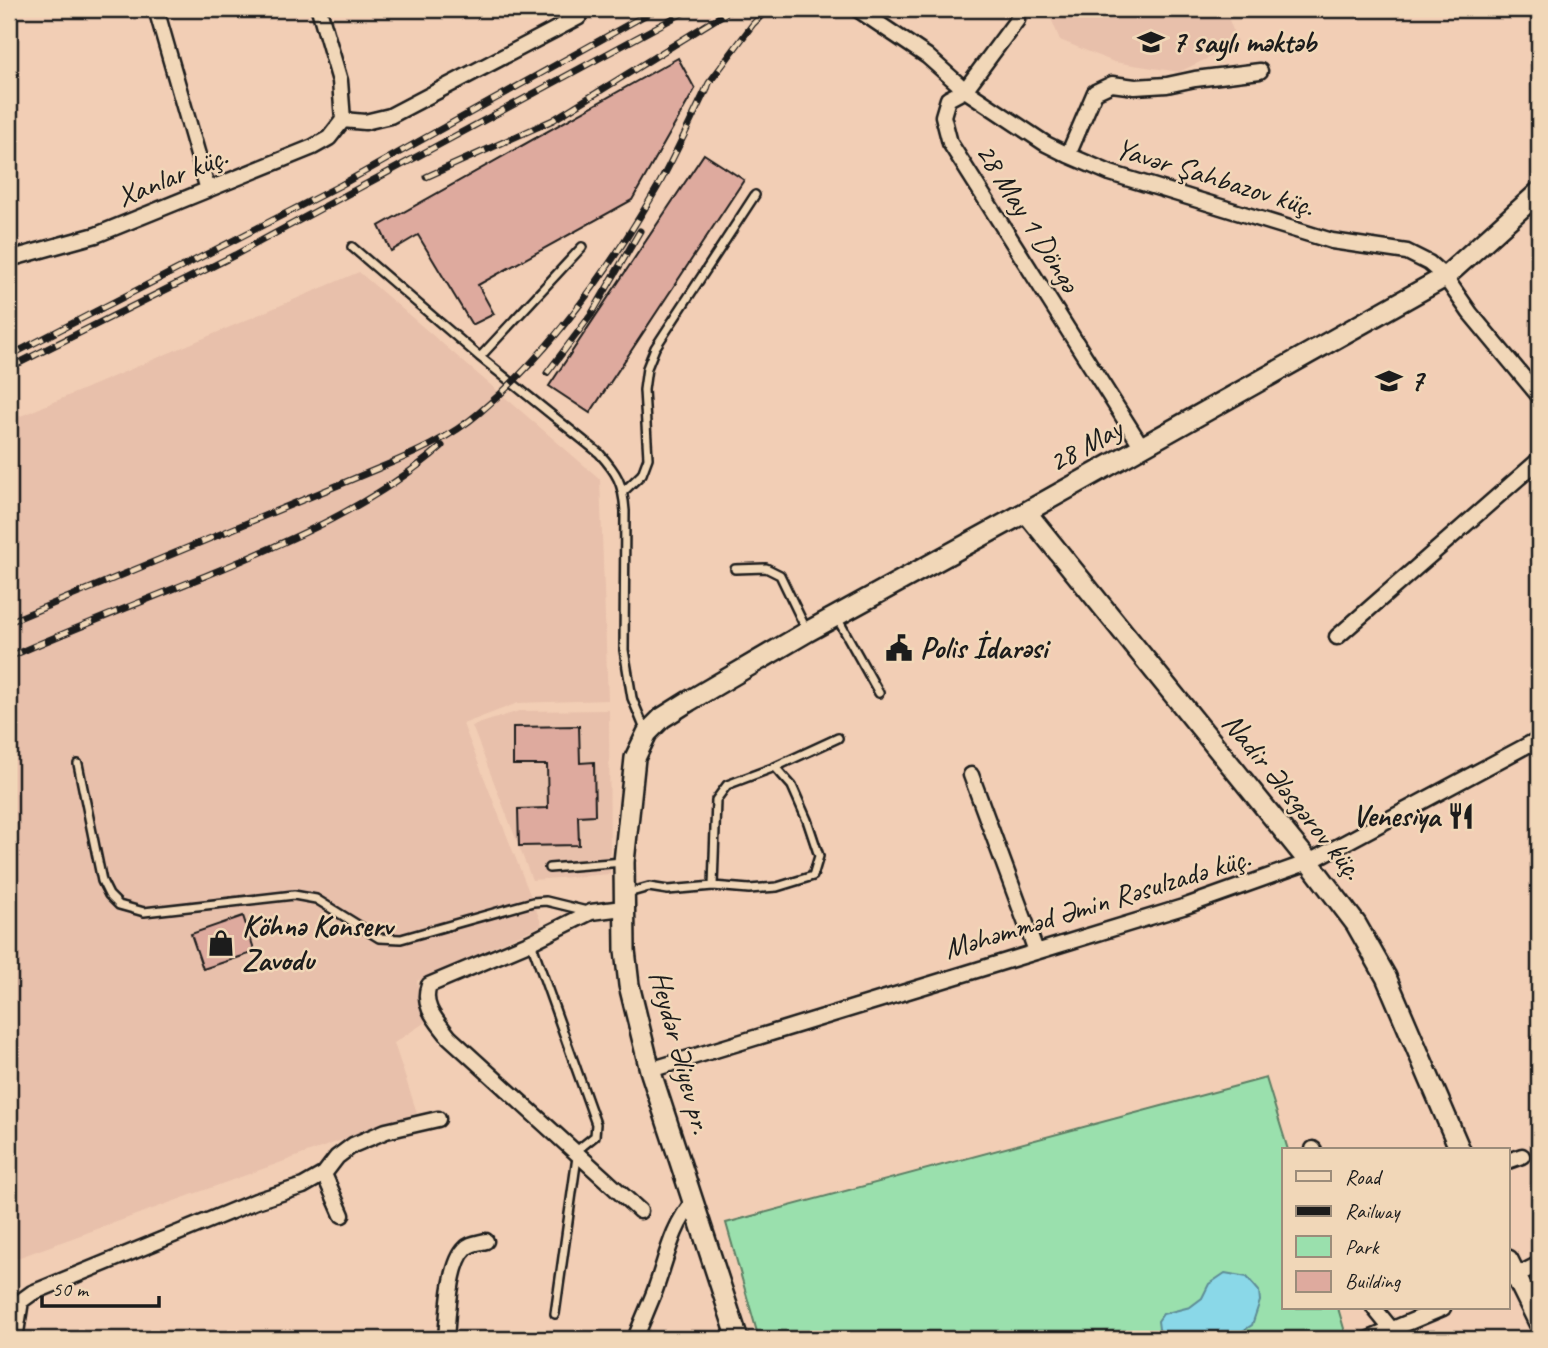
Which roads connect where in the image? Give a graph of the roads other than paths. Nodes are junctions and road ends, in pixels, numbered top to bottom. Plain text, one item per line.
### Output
1 (156, 9) edge
2 (319, 9) edge
3 (857, 9) edge
4 (579, 17) dead end
5 (1017, 20) dead end
6 (1261, 71) dead end
7 (965, 90) junction
8 (343, 120) junction
9 (1068, 155) junction
10 (208, 190) junction
11 (1539, 192) edge
12 (755, 195) dead end
13 (352, 247) dead end
14 (582, 247) dead end
15 (9, 259) edge
16 (1445, 277) junction
17 (480, 356) junction
18 (1539, 396) edge
19 (1142, 447) junction
20 (1539, 460) edge
21 (624, 491) junction
22 (1026, 512) junction
23 (735, 569) dead end
24 (836, 616) junction
25 (807, 632) junction
26 (1336, 637) dead end
27 (879, 693) dead end
28 (647, 733) junction
29 (838, 738) dead end
30 (1539, 739) edge
31 (78, 764) dead end
32 (775, 767) junction
33 (971, 775) dead end
34 (624, 862) junction
35 (1309, 862) junction
36 (548, 867) dead end
37 (713, 886) junction
38 (623, 901) junction
39 (591, 912) junction
40 (531, 942) junction
41 (1036, 951) junction
42 (650, 1070) junction
43 (438, 1119) dead end
44 (1459, 1148) edge
45 (575, 1152) junction
46 (324, 1174) junction
47 (694, 1201) junction
48 (640, 1211) dead end
49 (342, 1214) dead end
50 (486, 1241) dead end
51 (1539, 1264) edge
52 (1510, 1272) edge
53 (1375, 1310) edge
54 (1439, 1310) edge
55 (555, 1314) dead end
56 (1539, 1323) edge
57 (1393, 1335) edge
58 (15, 1339) edge
59 (446, 1339) edge
60 (635, 1339) edge
61 (738, 1339) edge
62 (1369, 1339) edge

1 - 10 street
2 - 8 street
3 - 7 street, Yavər Şahbazov küç.
4 - 8 street
5 - 7 street, 28 May 1 Döngə
6 - 9 street
7 - 9 street, Yavər Şahbazov küç.
7 - 19 street, 28 May 1 Döngə
8 - 10 street, Xanlar küç.
9 - 16 street, Yavər Şahbazov küç.
10 - 15 street, Xanlar küç.
11 - 16 main road, 28 May
12 - 21 lane
13 - 17 lane
14 - 17 lane
16 - 18 street, Yavər Şahbazov küç.
16 - 19 main road, 28 May
17 - 21 lane
19 - 22 main road, 28 May
20 - 26 street
21 - 28 lane
22 - 24 main road, 28 May
22 - 35 main road, Nadir Ələsgərov küç.
23 - 25 lane
24 - 25 main road, 28 May
24 - 27 lane
25 - 28 main road, 28 May
28 - 34 main road, Heydər Əliyev pr.
29 - 32 lane
30 - 35 street, Məhəmməd Əmin Rəsulzadə küç.
31 - 39 lane
32 - 37 lane
32 - 37 lane
33 - 41 street
34 - 36 lane
34 - 38 main road, Heydər Əliyev pr.
35 - 41 street, Məhəmməd Əmin Rəsulzadə küç.
35 - 44 main road, Nadir Ələsgərov küç.
37 - 38 lane
38 - 39 street
38 - 42 main road, Heydər Əliyev pr.
39 - 40 street
40 - 45 lane
40 - 45 street
41 - 42 street, Məhəmməd Əmin Rəsulzadə küç.
42 - 47 main road, Heydər Əliyev pr.
43 - 46 street
45 - 48 street
45 - 55 lane
46 - 49 street
46 - 58 street
47 - 60 street
47 - 61 main road, Heydər Əliyev pr.
50 - 59 street
51 - 52 street
52 - 56 main road
53 - 57 street
54 - 57 street
57 - 62 street

